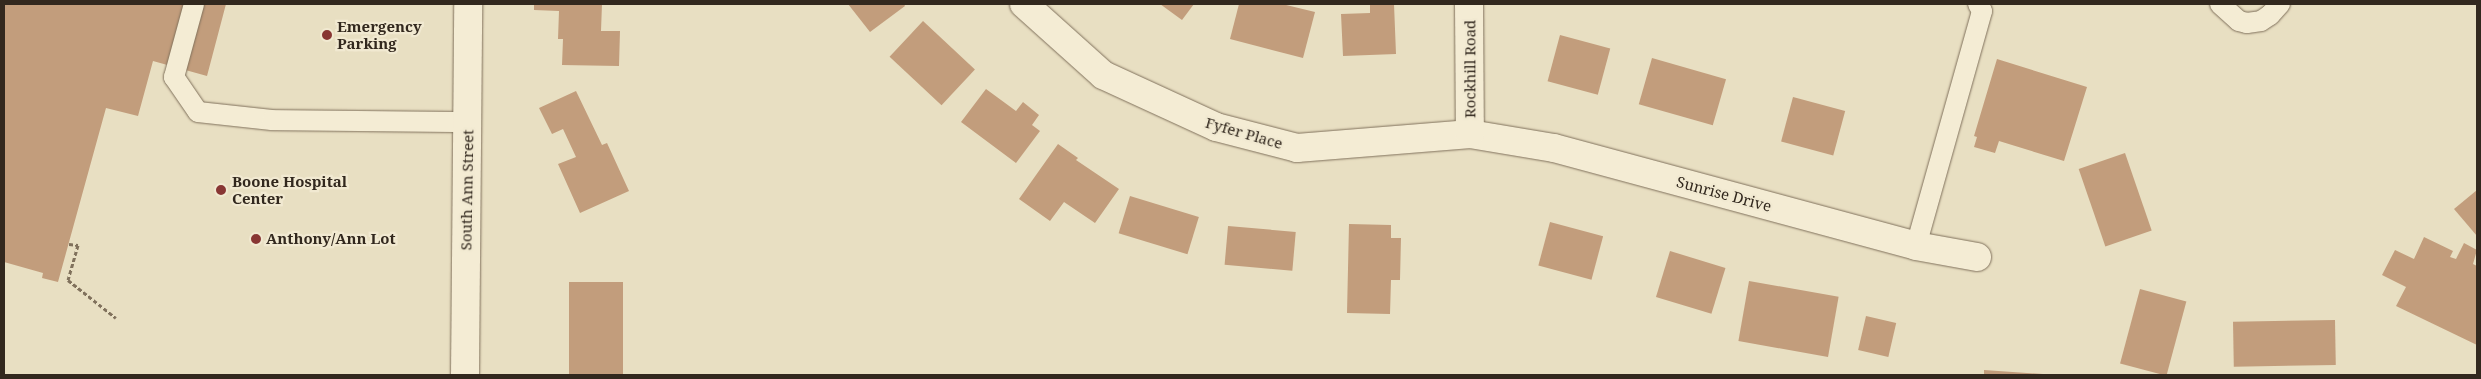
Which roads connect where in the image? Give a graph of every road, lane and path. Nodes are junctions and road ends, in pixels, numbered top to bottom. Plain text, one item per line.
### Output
1 (194, 4) edge
2 (468, 4) edge
3 (1024, 4) edge
4 (1469, 4) edge
5 (1978, 4) edge
6 (2220, 4) edge
7 (2280, 4) edge
8 (468, 122) junction
9 (1470, 134) junction
10 (69, 244) dead end
11 (1916, 246) junction
12 (1977, 256) dead end
13 (116, 318) dead end
14 (465, 375) edge

1 - 8 lane
2 - 8 street, South Ann Street
3 - 9 street, Fyfer Place
4 - 9 street, Rockhill Road
5 - 11 lane
6 - 7 lane
8 - 14 street, South Ann Street
9 - 11 street, Sunrise Drive
10 - 13 path
11 - 12 street, Sunrise Drive

